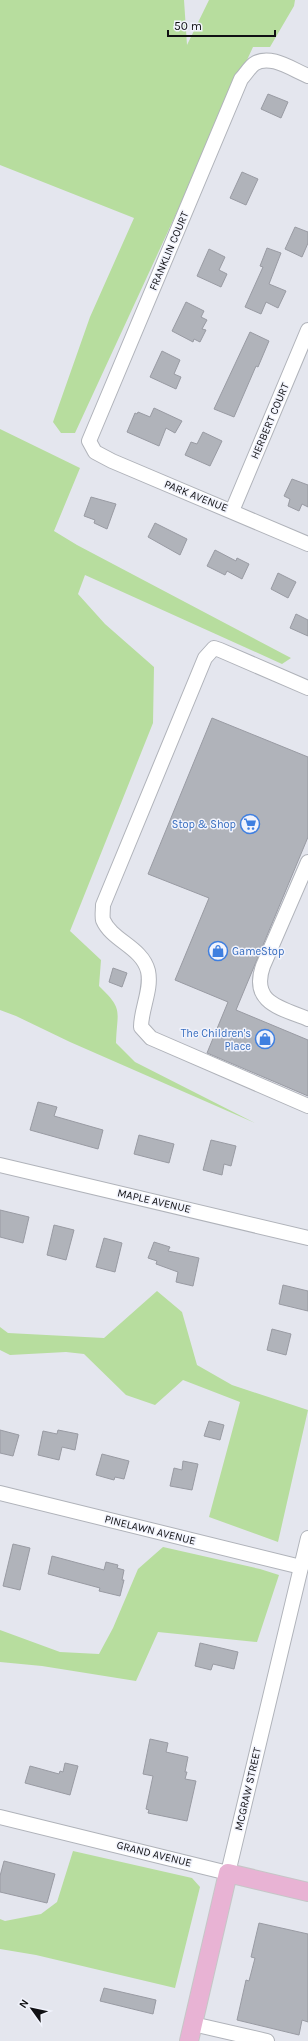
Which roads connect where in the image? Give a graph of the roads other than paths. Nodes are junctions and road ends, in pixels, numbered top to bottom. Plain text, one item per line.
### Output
1 (308, 76) edge
2 (308, 330) edge
3 (89, 441) joint
4 (232, 511) junction
5 (308, 544) edge
6 (308, 688) edge
7 (308, 862) edge
8 (308, 1019) edge
9 (308, 1106) edge
10 (0, 1165) edge
11 (308, 1238) edge
12 (0, 1493) edge
13 (308, 1538) edge
14 (301, 1567) junction
15 (0, 1817) edge
16 (228, 1873) junction
17 (308, 1892) edge
18 (193, 2024) junction
19 (189, 2041) edge
20 (267, 2041) edge

1 - 3 street, FRANKLIN COURT
2 - 4 street, HERBERT COURT
3 - 4 street, PARK AVENUE
4 - 5 street, PARK AVENUE
6 - 9 street
7 - 8 street
10 - 11 street, MAPLE AVENUE
12 - 14 street, PINELAWN AVENUE
13 - 14 street, MCGRAW STREET
14 - 16 street, MCGRAW STREET
15 - 16 street, GRAND AVENUE
16 - 17 main road, GRAND AVENUE
16 - 18 main road, MCGRAW STREET
18 - 19 main road, MCGRAW STREET
18 - 20 street

